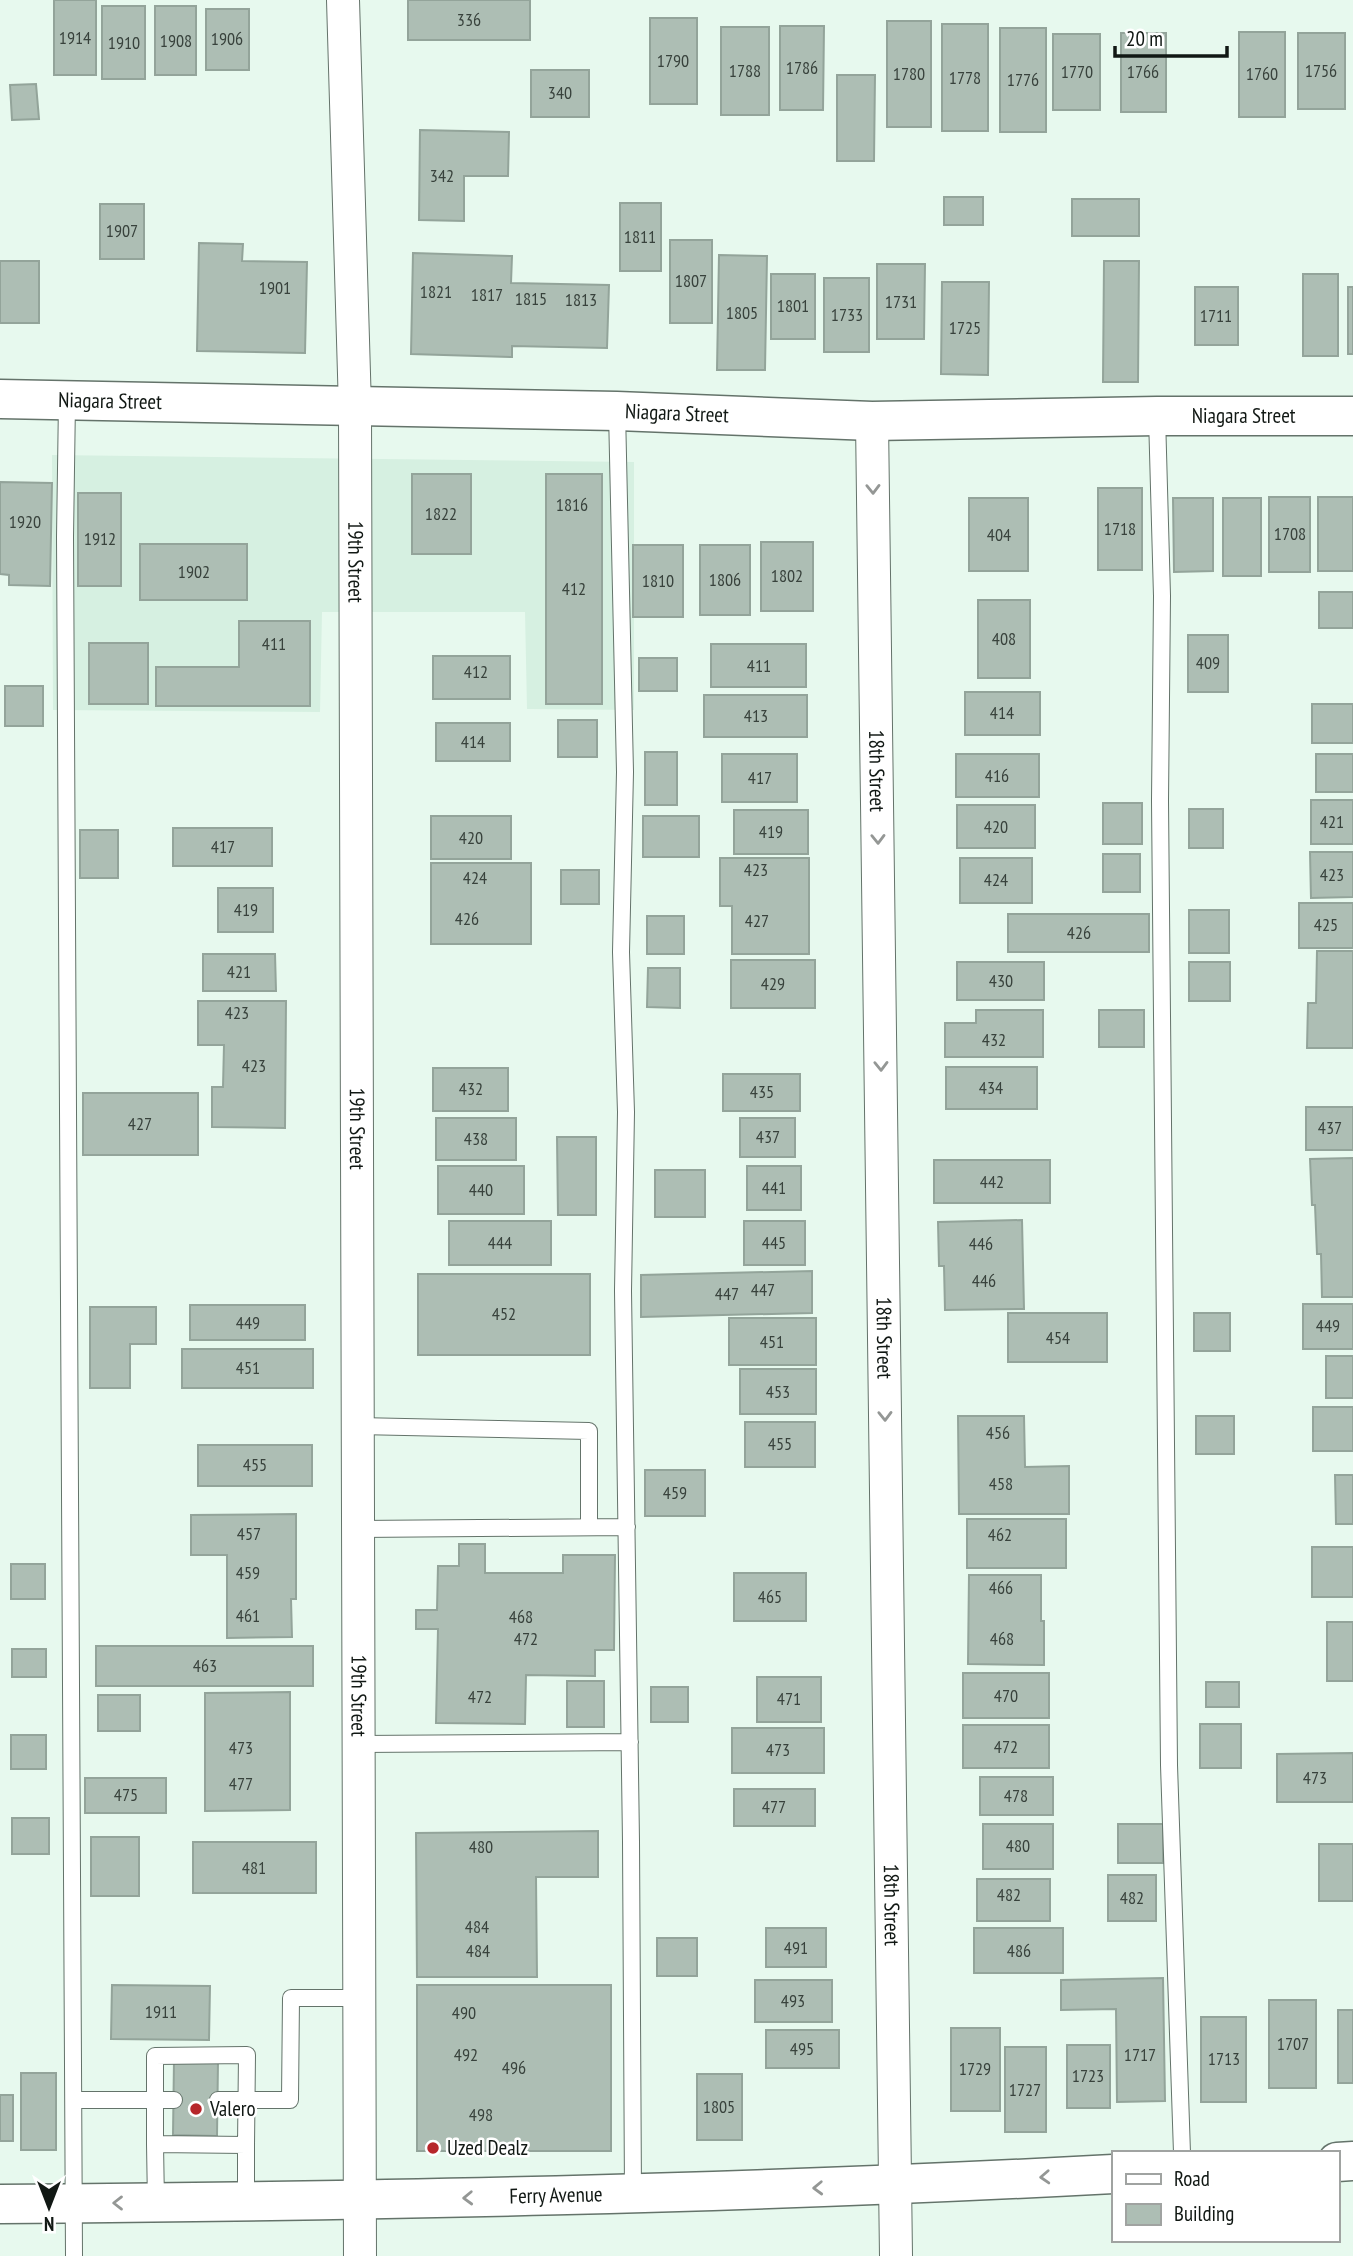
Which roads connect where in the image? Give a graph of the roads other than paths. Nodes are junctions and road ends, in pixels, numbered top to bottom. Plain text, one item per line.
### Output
1 (343, 0) edge
2 (0, 399) edge
3 (67, 401) junction
4 (355, 408) junction
5 (617, 411) junction
6 (1157, 416) junction
7 (1353, 416) edge
8 (872, 421) junction
9 (358, 1426) junction
10 (589, 1527) junction
11 (627, 1527) junction
12 (358, 1529) junction
13 (630, 1742) junction
14 (359, 1744) junction
15 (359, 1998) junction
16 (155, 2099) junction
17 (74, 2100) junction
18 (174, 2100) dead end
19 (218, 2100) dead end
20 (248, 2100) junction
21 (155, 2144) junction
22 (246, 2145) junction
23 (1182, 2151) edge
24 (1112, 2174) edge
25 (895, 2186) junction
26 (633, 2193) junction
27 (360, 2201) junction
28 (246, 2202) junction
29 (156, 2203) junction
30 (0, 2204) edge
31 (75, 2204) junction
32 (74, 2256) edge
33 (360, 2256) edge
34 (896, 2256) edge

1 - 4 street, 19th Street
2 - 3 street, Niagara Street
3 - 4 street, Niagara Street
3 - 17 lane
4 - 5 street, Niagara Street
4 - 9 street, 19th Street
5 - 8 street, Niagara Street
5 - 11 lane
6 - 7 street, Niagara Street
6 - 8 street, Niagara Street
6 - 23 lane
8 -> 25 street, 18th Street
9 - 10 lane
9 - 12 street, 19th Street
10 - 11 lane
10 - 12 lane
11 - 13 lane
12 - 14 street, 19th Street
13 - 14 lane
13 - 26 lane
14 - 15 street, 19th Street
15 - 20 lane
15 - 27 street, 19th Street
16 - 17 lane
16 - 18 lane
16 - 20 lane
16 - 21 lane
17 - 31 lane
19 - 20 lane
20 - 22 lane
21 - 22 lane
21 - 29 lane
22 - 28 lane
24 -> 25 street, Ferry Avenue
25 -> 26 street, Ferry Avenue
25 - 34 street, 18th Street
26 -> 27 street, Ferry Avenue
27 - 28 street, Ferry Avenue
27 - 33 street, 19th Street
28 - 29 street, Ferry Avenue
29 -> 31 street, Ferry Avenue
30 - 31 street, Ferry Avenue
31 - 32 lane

